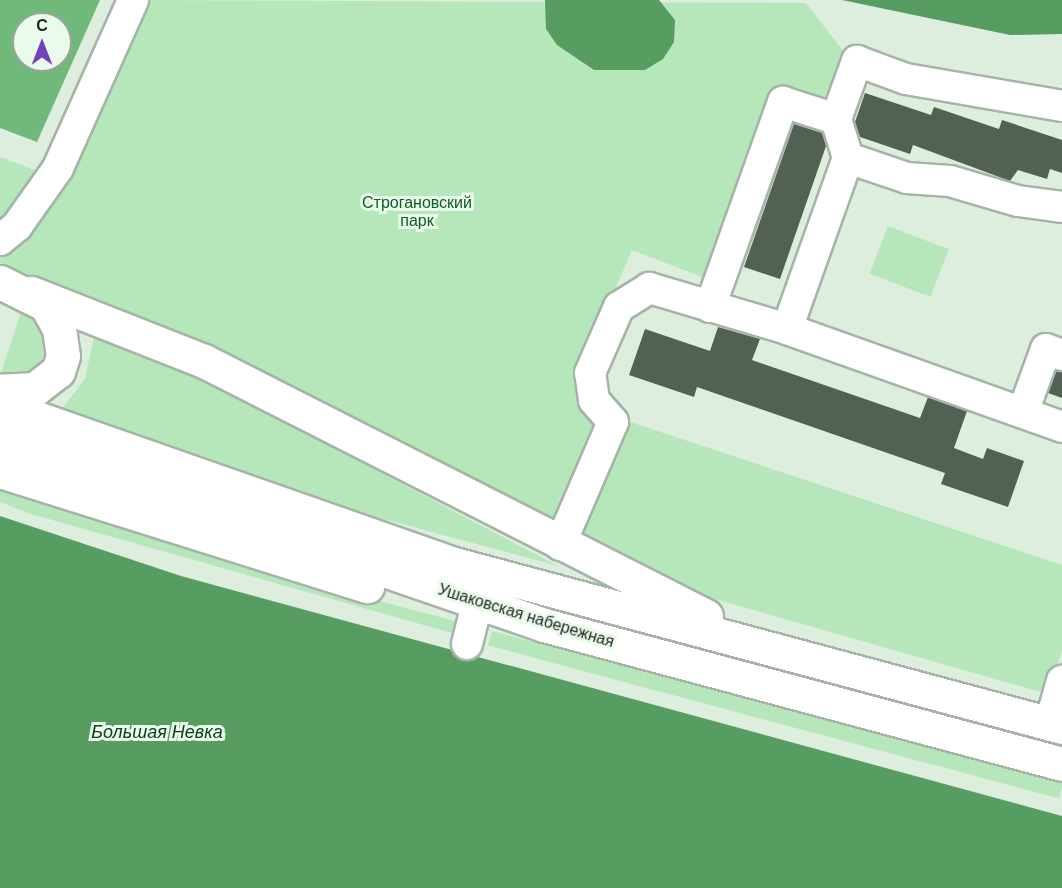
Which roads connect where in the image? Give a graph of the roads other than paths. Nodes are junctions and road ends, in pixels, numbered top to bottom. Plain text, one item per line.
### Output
1 (133, 0) edge
2 (1062, 106) edge
3 (836, 119) junction
4 (848, 158) junction
5 (1062, 207) edge
6 (0, 240) edge
7 (0, 282) edge
8 (31, 293) junction
9 (710, 307) junction
10 (787, 329) junction
11 (1062, 355) edge
12 (0, 391) edge
13 (1026, 403) junction
14 (0, 405) edge
15 (1062, 406) edge
16 (1062, 427) edge
17 (0, 438) edge
18 (0, 471) edge
19 (560, 545) junction
20 (544, 625) junction
21 (818, 660) junction
22 (1062, 681) edge
23 (1056, 725) edge
24 (1062, 764) edge

1 - 6 lane
2 - 3 lane
3 - 4 lane
3 - 9 lane
4 - 5 lane
4 - 10 lane
7 - 8 main road
8 - 12 main road
8 - 19 main road
9 - 10 lane
9 - 19 lane
10 - 13 lane
11 - 13 lane
13 - 15 lane
13 - 16 lane
14 - 21 main road, Ушаковская набережная
17 - 20 main road, Ушаковская набережная
18 - 20 main road
19 - 21 main road
20 - 24 main road, Ушаковская набережная
21 - 23 main road, Ушаковская набережная
22 - 23 lane

